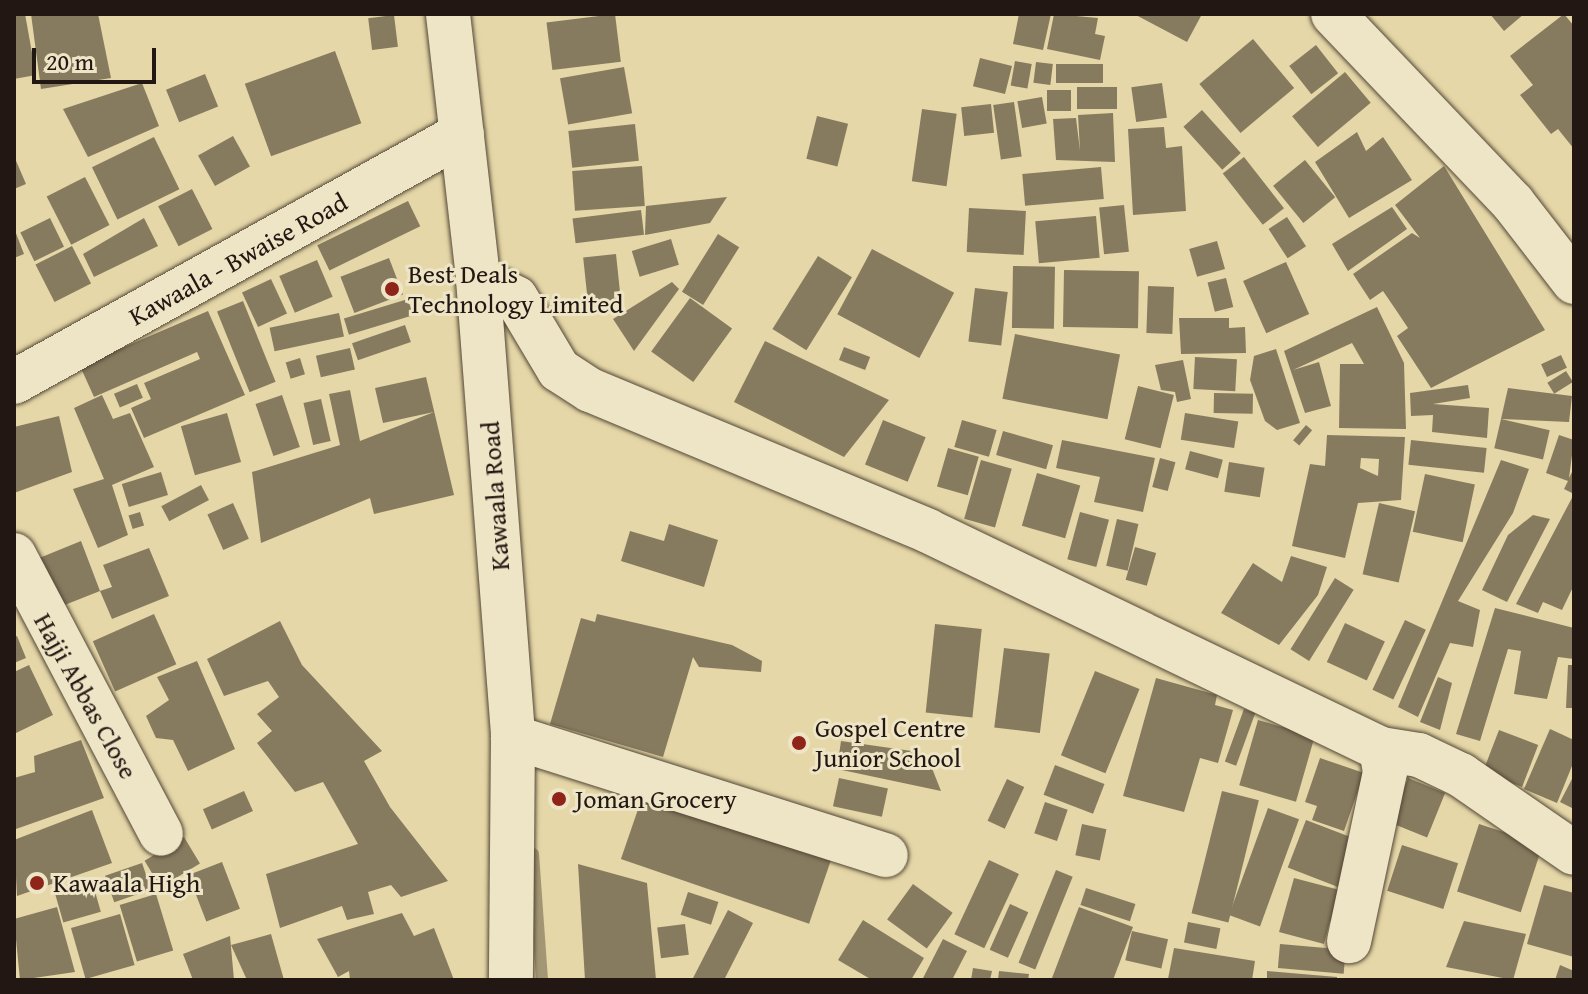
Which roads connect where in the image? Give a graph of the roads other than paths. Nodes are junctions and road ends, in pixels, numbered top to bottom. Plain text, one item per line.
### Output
1 (448, 14) edge
2 (1333, 14) edge
3 (462, 134) junction
4 (478, 279) junction
5 (1574, 282) edge
6 (14, 382) edge
7 (14, 555) edge
8 (513, 737) junction
9 (1381, 749) junction
10 (161, 834) dead end
11 (1574, 853) edge
12 (886, 855) dead end
13 (1349, 941) dead end
14 (511, 980) edge

1 - 3 street, Kawaala Road
2 - 5 street
3 - 4 street, Kawaala Road
3 - 6 street, Kawaala - Bwaise Road
4 - 8 street, Kawaala Road
4 - 9 street
7 - 10 street, Hajji Abbas Close
8 - 12 street
8 - 14 street, Kawaala Road
9 - 11 street
9 - 13 street

